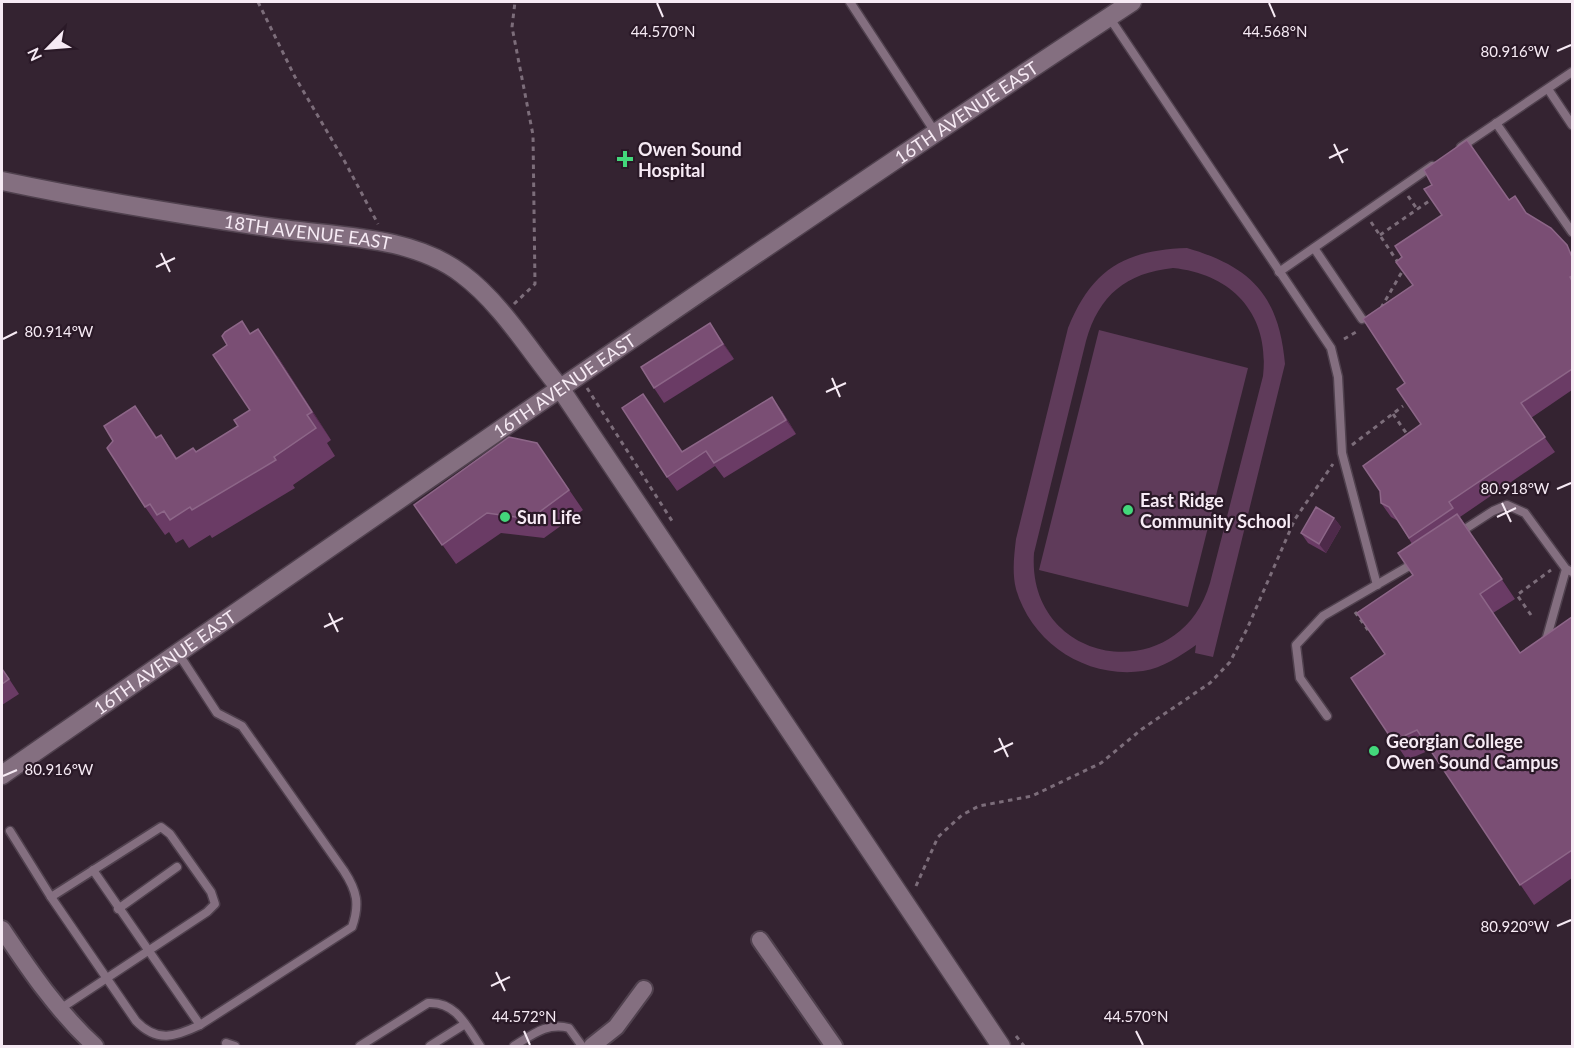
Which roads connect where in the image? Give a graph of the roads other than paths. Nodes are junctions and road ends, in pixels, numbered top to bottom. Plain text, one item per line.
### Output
1 (850, 2) edge
2 (1132, 2) edge
3 (1109, 17) junction
4 (1572, 72) edge
5 (1548, 89) junction
6 (1496, 123) junction
7 (1572, 125) edge
8 (935, 132) junction
9 (1449, 155) edge
10 (1441, 160) edge
11 (2, 181) edge
12 (1572, 231) edge
13 (1314, 248) junction
14 (1279, 272) junction
15 (1363, 323) edge
16 (560, 388) junction
17 (1451, 538) edge
18 (1423, 557) edge
19 (1566, 568) edge
20 (1377, 585) junction
21 (1545, 644) edge
22 (178, 653) junction
23 (1327, 716) dead end
24 (2, 775) edge
25 (10, 831) dead end
26 (177, 867) dead end
27 (93, 870) junction
28 (51, 897) junction
29 (118, 909) junction
30 (2, 929) edge
31 (760, 940) dead end
32 (149, 951) junction
33 (107, 978) junction
34 (644, 989) dead end
35 (59, 1010) junction
36 (465, 1024) junction
37 (200, 1025) junction
38 (95, 1047) edge
39 (360, 1047) edge
40 (430, 1047) edge
41 (480, 1047) edge
42 (514, 1047) edge
43 (582, 1047) edge
44 (592, 1047) edge
45 (834, 1047) edge
46 (1001, 1047) edge

1 - 8 lane
2 - 3 street, 16TH AVENUE EAST
3 - 8 street, 16TH AVENUE EAST
3 - 14 lane
4 - 5 lane
5 - 6 lane
5 - 7 lane
6 - 9 lane
6 - 12 lane
8 - 16 street, 16TH AVENUE EAST
10 - 13 lane
11 - 16 street, 18TH AVENUE EAST
13 - 14 lane
13 - 15 lane
14 - 20 lane
16 - 22 street, 16TH AVENUE EAST
16 - 46 street, 18TH AVENUE EAST
17 - 19 lane
18 - 20 lane
19 - 21 lane
20 - 23 lane
22 - 24 street, 16TH AVENUE EAST
22 - 37 lane
25 - 28 lane
26 - 29 lane
27 - 28 lane
27 - 29 lane
27 - 32 lane
28 - 33 lane
29 - 32 lane
30 - 35 street
31 - 45 street
32 - 33 lane
32 - 37 lane
33 - 35 lane
33 - 37 lane
34 - 44 street
35 - 38 street
36 - 39 lane
36 - 40 lane
36 - 41 lane
42 - 43 lane

